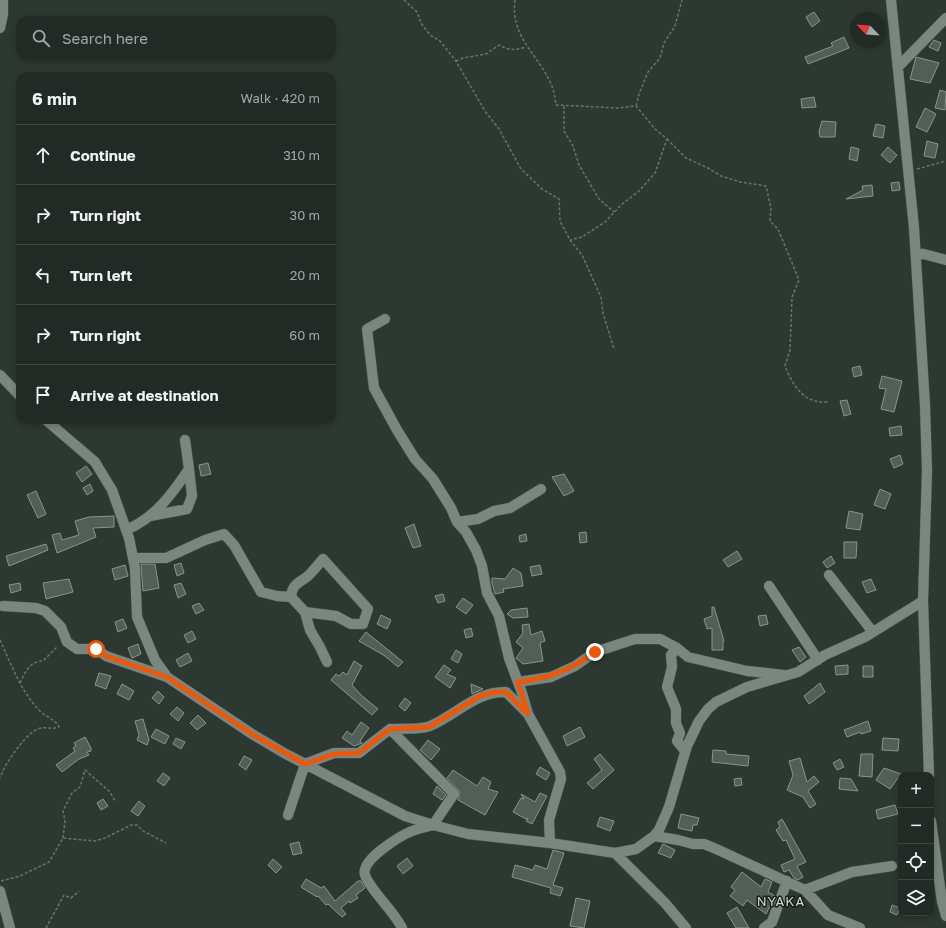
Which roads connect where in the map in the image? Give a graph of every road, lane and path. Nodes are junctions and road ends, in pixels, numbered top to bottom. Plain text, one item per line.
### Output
1 (3, 0) edge
2 (404, 0) edge
3 (515, 0) edge
4 (682, 0) edge
5 (891, 0) edge
6 (946, 18) edge
7 (0, 28) edge
8 (526, 47) junction
9 (456, 61) junction
10 (898, 67) junction
11 (564, 106) junction
12 (636, 106) junction
13 (667, 139) junction
14 (946, 161) edge
15 (908, 166) junction
16 (614, 212) junction
17 (570, 240) junction
18 (916, 252) junction
19 (946, 260) edge
20 (385, 319) dead end
21 (614, 349) dead end
22 (1, 374) edge
23 (16, 391) edge
24 (828, 402) dead end
25 (51, 424) edge
26 (185, 440) dead end
27 (189, 469) junction
28 (541, 489) dead end
29 (148, 517) junction
30 (457, 522) junction
31 (126, 530) junction
32 (133, 558) junction
33 (829, 575) dead end
34 (769, 586) dead end
35 (291, 597) junction
36 (923, 601) junction
37 (2, 606) dead end
38 (305, 612) junction
39 (872, 631) junction
40 (66, 636) junction
41 (0, 640) edge
42 (678, 648) junction
43 (818, 660) junction
44 (327, 662) dead end
45 (786, 676) junction
46 (167, 677) junction
47 (518, 682) junction
48 (20, 683) junction
49 (528, 714) junction
50 (390, 729) junction
51 (685, 751) junction
52 (305, 764) junction
53 (929, 772) edge
54 (0, 778) edge
55 (115, 801) dead end
56 (288, 815) dead end
57 (433, 825) junction
58 (654, 836) junction
59 (62, 838) junction
60 (166, 843) dead end
61 (550, 843) junction
62 (934, 843) edge
63 (615, 853) junction
64 (892, 866) dead end
65 (0, 881) edge
66 (787, 881) junction
67 (805, 890) junction
68 (0, 891) edge
69 (78, 891) dead end
70 (946, 916) edge
71 (10, 928) edge
72 (46, 928) edge
73 (402, 928) edge
74 (686, 928) edge
75 (764, 928) edge
76 (860, 928) edge

1 - 7 street
2 - 9 path
3 - 8 path
4 - 12 path
5 - 10 street
6 - 10 street
8 - 9 path
8 - 11 path
9 - 17 path
10 - 15 street
11 - 12 path
11 - 16 path
12 - 13 path
13 - 16 path
13 - 24 path
14 - 15 path
15 - 18 street
16 - 17 path
17 - 21 path
18 - 19 street
18 - 36 street
20 - 30 street
22 - 23 street
25 - 31 street
26 - 27 street
27 - 29 street
27 - 29 street
28 - 30 street
29 - 31 street
30 - 47 street
31 - 32 street
32 - 35 street
32 - 46 street
33 - 39 street
34 - 43 street
35 - 38 street
35 - 38 street
36 - 39 street
36 - 53 street
37 - 40 street
38 - 44 street
39 - 43 street
40 - 46 street
40 - 48 path
41 - 48 path
42 - 45 street
42 - 47 street
42 - 51 street
43 - 45 street
45 - 51 street
46 - 52 street
47 - 49 street
48 - 54 path
49 - 50 street
49 - 61 street
50 - 52 street
50 - 57 street
51 - 58 street
52 - 56 street
52 - 57 street
55 - 59 path
57 - 61 street
57 - 73 street
58 - 63 street
58 - 66 street
59 - 60 path
59 - 65 path
61 - 63 street
62 - 70 street
63 - 74 street
64 - 67 street
66 - 67 street
66 - 75 street
67 - 76 street
68 - 71 street
69 - 72 path

